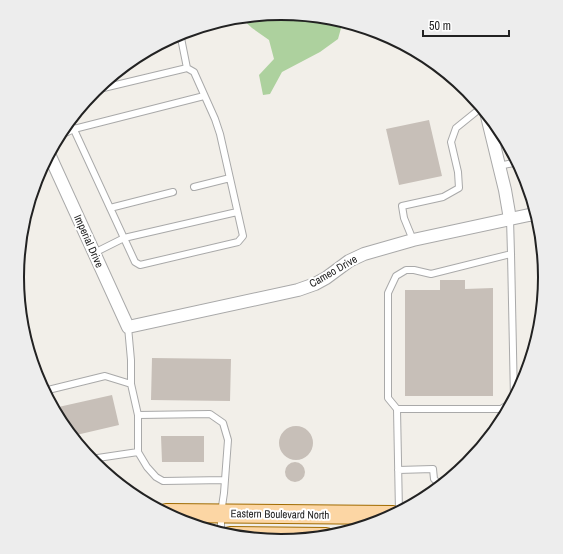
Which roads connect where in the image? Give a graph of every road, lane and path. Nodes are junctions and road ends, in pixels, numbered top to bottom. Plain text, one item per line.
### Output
1 (182, 41) edge
2 (187, 68) junction
3 (109, 87) edge
4 (204, 96) junction
5 (477, 111) edge
6 (490, 127) edge
7 (74, 129) junction
8 (71, 131) edge
9 (52, 161) edge
10 (512, 163) edge
11 (499, 166) junction
12 (230, 178) junction
13 (194, 187) dead end
14 (173, 192) dead end
15 (110, 208) junction
16 (237, 212) junction
17 (531, 215) edge
18 (510, 218) junction
19 (124, 238) junction
20 (414, 240) junction
21 (94, 253) junction
22 (511, 254) junction
23 (128, 327) junction
24 (131, 384) junction
25 (514, 387) edge
26 (50, 389) edge
27 (503, 408) edge
28 (397, 409) junction
29 (138, 415) junction
30 (138, 452) junction
31 (99, 458) edge
32 (398, 470) junction
33 (225, 480) junction
34 (437, 482) edge
35 (399, 505) edge
36 (181, 513) edge
37 (221, 514) junction
38 (378, 515) edge
39 (221, 526) edge

1 - 2 lane
2 - 3 lane
2 - 4 lane
4 - 7 lane
4 - 12 lane
5 - 20 lane
6 - 11 street
7 - 8 lane
7 - 15 lane
9 - 21 street, Imperial Drive
10 - 11 lane
11 - 18 street
12 - 13 lane
12 - 16 lane
14 - 15 lane
15 - 19 lane
16 - 19 lane
16 - 19 lane
17 - 18 street, Cameo Drive
18 - 20 street, Cameo Drive
18 - 22 lane
19 - 21 lane
20 - 23 street, Cameo Drive
21 - 23 street, Imperial Drive
22 - 25 lane
22 - 28 lane
23 - 24 lane
24 - 26 lane
24 - 29 lane
27 - 28 lane
28 - 32 lane
29 - 30 lane
29 - 33 lane
30 - 31 lane
30 - 33 lane
32 - 34 lane
32 - 35 lane
33 - 37 lane
36 - 37 main road, Eastern Boulevard North
37 - 38 main road, Eastern Boulevard North
37 - 39 lane

